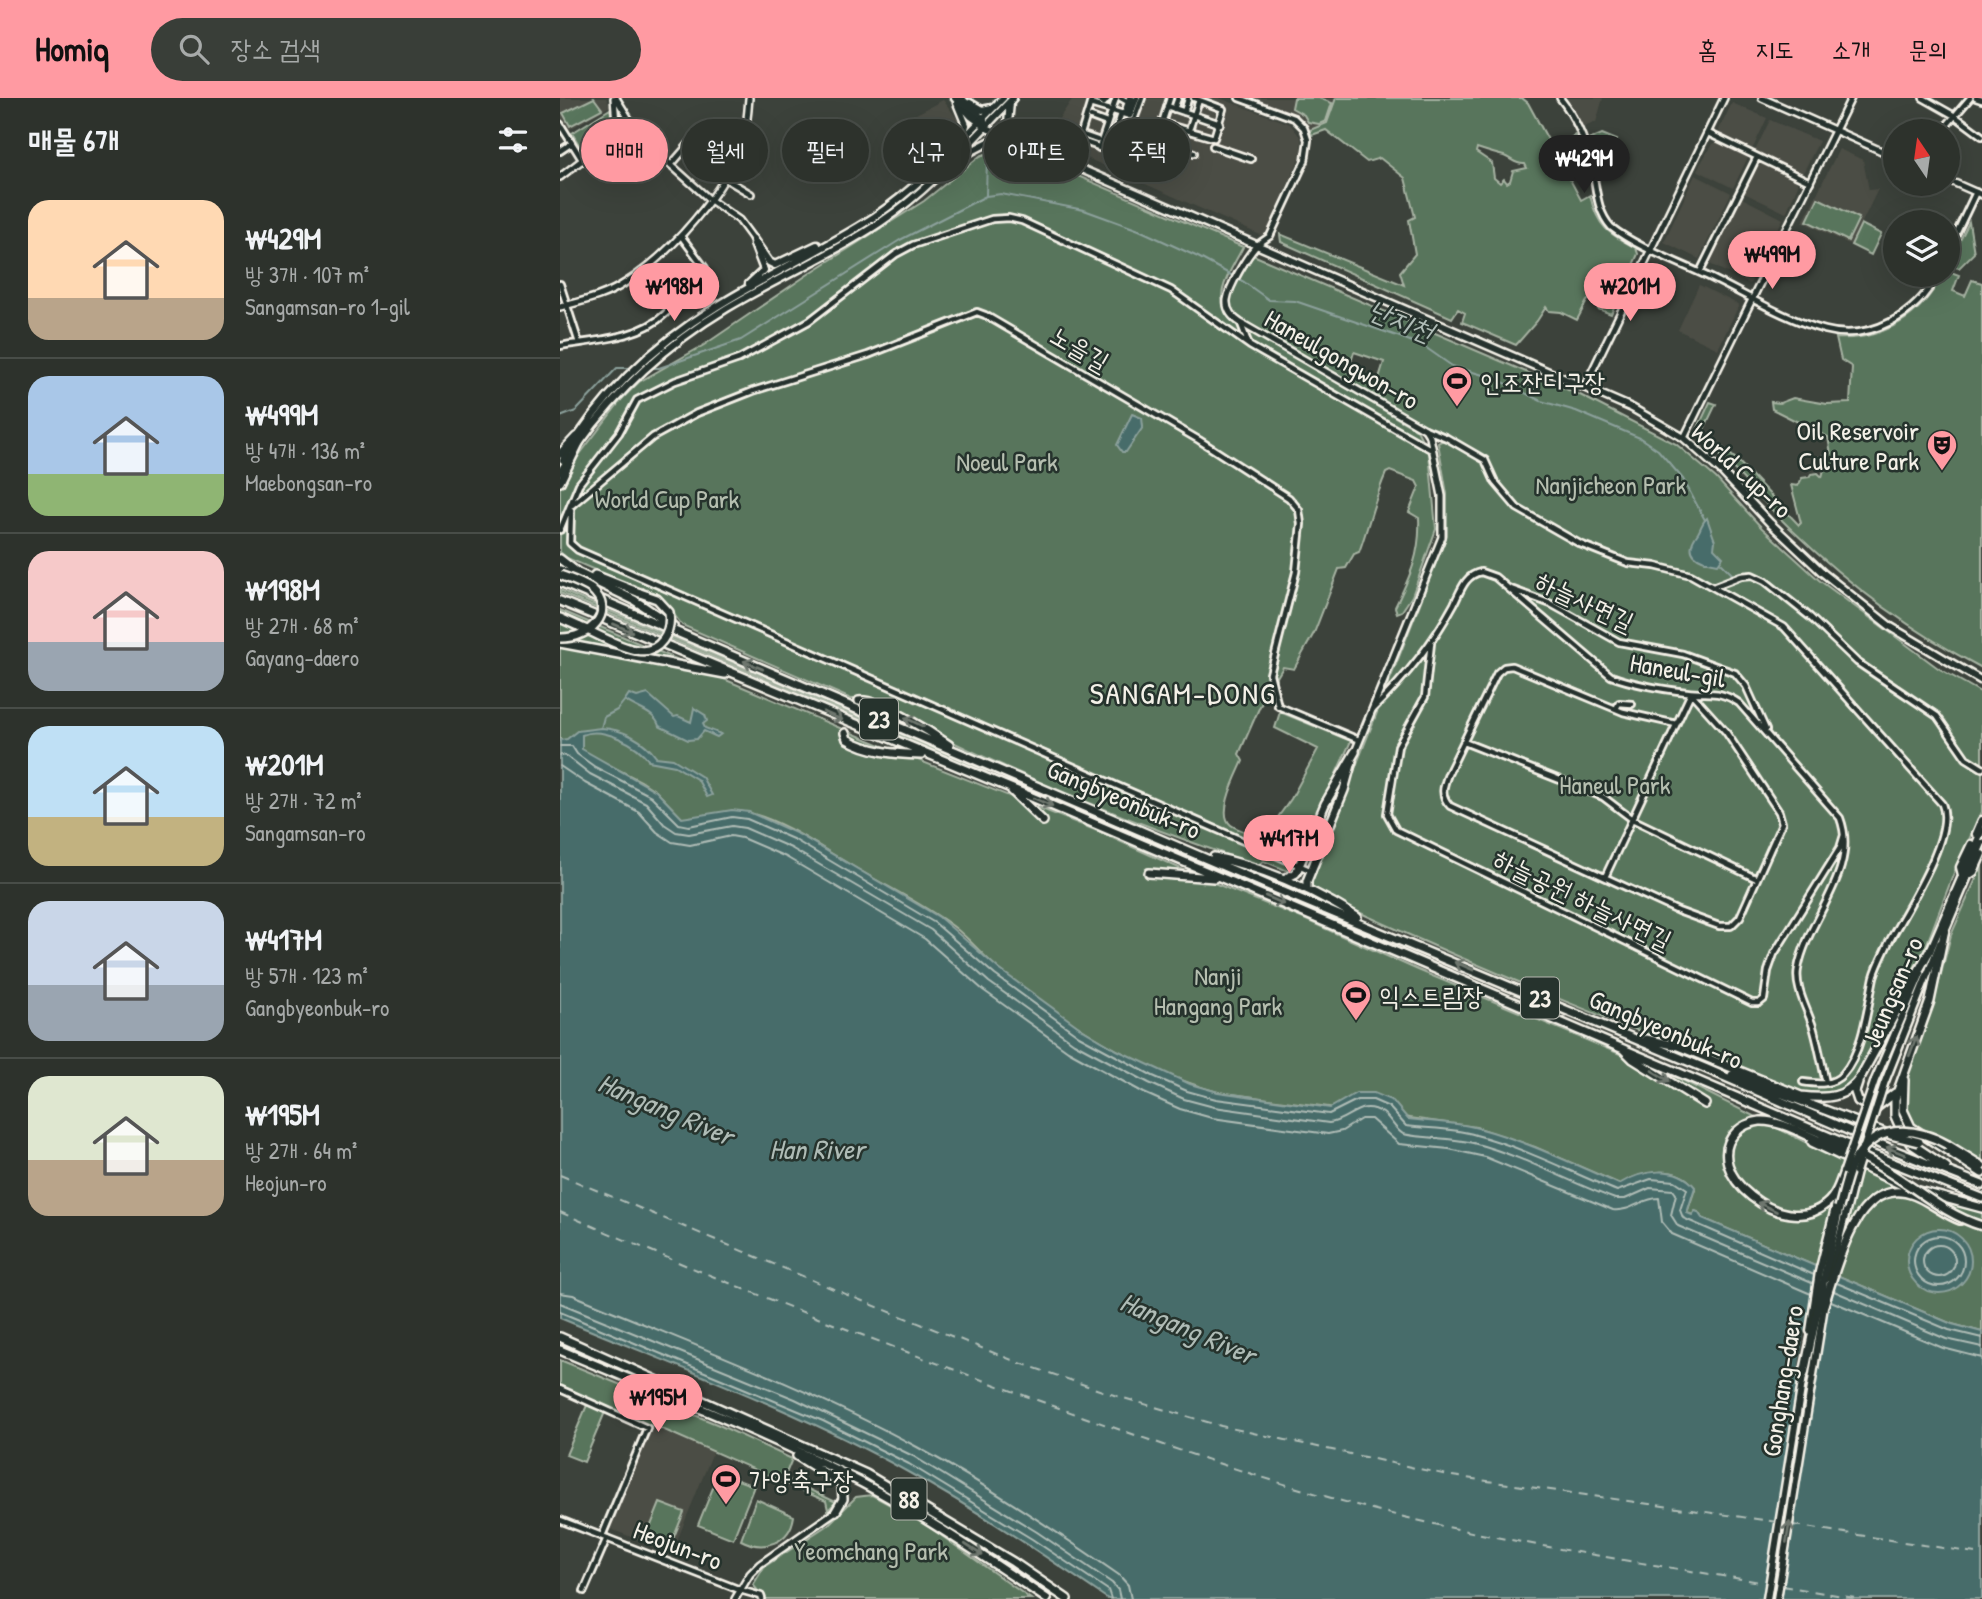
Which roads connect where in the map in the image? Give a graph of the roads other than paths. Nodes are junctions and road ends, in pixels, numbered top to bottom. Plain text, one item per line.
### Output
1 (615, 98) edge
2 (749, 98) edge
3 (955, 98) edge
4 (962, 98) edge
5 (1129, 98) edge
6 (1139, 98) edge
7 (1239, 98) edge
8 (1560, 98) edge
9 (1724, 98) edge
10 (1762, 98) edge
11 (1851, 98) edge
12 (1923, 98) edge
13 (1970, 98) edge
14 (1976, 98) edge
15 (1008, 99) edge
16 (1114, 99) edge
17 (1982, 100) edge
18 (1091, 101) edge
19 (1184, 103) edge
20 (1167, 106) junction
21 (994, 107) junction
22 (1112, 111) junction
23 (1124, 115) junction
24 (1194, 116) junction
25 (1955, 116) junction
26 (615, 119) edge
27 (628, 119) edge
28 (747, 119) edge
29 (964, 119) edge
30 (988, 119) edge
31 (990, 119) edge
32 (1009, 119) edge
33 (1085, 119) edge
34 (1109, 119) edge
35 (1122, 119) edge
36 (1133, 119) edge
37 (1952, 119) edge
38 (1094, 120) dead end
39 (984, 122) edge
40 (984, 122) edge
41 (1103, 122) edge
42 (560, 124) edge
43 (1220, 124) junction
44 (984, 126) edge
45 (1190, 127) dead end
46 (1834, 131) junction
47 (1708, 133) junction
48 (1089, 136) edge
49 (1103, 136) edge
50 (1982, 136) edge
51 (1095, 138) dead end
52 (970, 142) edge
53 (572, 143) junction
54 (1089, 145) edge
55 (1213, 146) dead end
56 (1099, 148) junction
57 (1103, 150) edge
58 (560, 151) edge
59 (682, 152) edge
60 (1190, 152) edge
61 (1883, 152) edge
62 (1194, 153) dead end
63 (1757, 157) junction
64 (581, 158) edge
65 (1251, 159) dead end
66 (581, 162) edge
67 (668, 162) edge
68 (671, 165) junction
69 (1089, 172) edge
70 (560, 177) edge
71 (720, 182) edge
72 (731, 182) edge
73 (917, 182) edge
74 (931, 182) edge
75 (1810, 183) junction
76 (1960, 185) edge
77 (1979, 193) edge
78 (751, 194) dead end
79 (709, 199) junction
80 (863, 224) junction
81 (1960, 229) edge
82 (681, 236) junction
83 (753, 238) junction
84 (1256, 245) junction
85 (1652, 249) junction
86 (1700, 272) junction
87 (560, 284) edge
88 (1929, 287) edge
89 (730, 298) junction
90 (1753, 299) junction
91 (569, 305) junction
92 (560, 307) edge
93 (1241, 323) junction
94 (579, 342) junction
95 (560, 346) edge
96 (1250, 346) junction
97 (1585, 386) junction
98 (1424, 429) junction
99 (1684, 438) junction
100 (578, 439) junction
101 (1433, 451) junction
102 (560, 454) edge
103 (560, 464) edge
104 (560, 472) edge
105 (560, 482) edge
106 (572, 505) junction
107 (560, 530) edge
108 (562, 560) edge
109 (560, 573) edge
110 (560, 582) edge
111 (1714, 586) junction
112 (1508, 587) junction
113 (560, 601) edge
114 (639, 604) junction
115 (560, 618) edge
116 (695, 639) junction
117 (560, 641) edge
118 (1431, 643) junction
119 (746, 679) junction
120 (1982, 681) edge
121 (1691, 693) junction
122 (859, 701) dead end
123 (1632, 704) dead end
124 (1616, 709) junction
125 (1370, 713) junction
126 (1676, 724) junction
127 (845, 733) dead end
128 (1771, 739) junction
129 (1359, 740) junction
130 (1464, 742) junction
131 (1355, 752) junction
132 (927, 755) junction
133 (964, 755) junction
134 (1982, 768) edge
135 (1335, 785) junction
136 (1009, 788) junction
137 (1345, 788) junction
138 (1632, 818) junction
139 (1982, 820) edge
140 (1043, 821) dead end
141 (1982, 830) edge
142 (1845, 834) junction
143 (1982, 843) edge
144 (1199, 854) junction
145 (1982, 854) edge
146 (1299, 866) junction
147 (1312, 871) junction
148 (1149, 873) dead end
149 (1964, 876) junction
150 (1605, 877) junction
151 (1283, 878) junction
152 (1225, 879) junction
153 (1757, 879) junction
154 (1307, 889) junction
155 (1372, 927) junction
156 (1945, 929) junction
157 (1930, 950) junction
158 (1624, 1034) junction
159 (1620, 1046) junction
160 (1707, 1069) junction
161 (1905, 1069) junction
162 (1861, 1076) junction
163 (1803, 1082) dead end
164 (1826, 1083) junction
165 (1898, 1090) junction
166 (1705, 1104) dead end
167 (1772, 1111) junction
168 (1787, 1129) junction
169 (1903, 1134) dead end
170 (1821, 1141) junction
171 (1910, 1143) dead end
172 (1948, 1148) junction
173 (1982, 1166) edge
174 (1844, 1171) junction
175 (1856, 1172) joint
176 (1982, 1174) edge
177 (1972, 1180) junction
178 (1982, 1185) edge
179 (1982, 1198) edge
180 (1982, 1208) edge
181 (1966, 1221) junction
182 (1982, 1227) edge
183 (1824, 1305) junction
184 (560, 1337) edge
185 (560, 1350) edge
186 (560, 1357) edge
187 (579, 1359) junction
188 (1804, 1374) junction
189 (560, 1389) edge
190 (767, 1437) junction
191 (836, 1511) joint
192 (560, 1520) edge
193 (605, 1537) junction
194 (740, 1590) junction
195 (584, 1591) dead end
196 (736, 1599) edge
197 (762, 1599) edge
198 (1048, 1599) edge
199 (1067, 1599) edge
200 (1767, 1599) edge
201 (1777, 1599) edge

1 - 26 street
1 - 27 street
2 - 28 street
3 - 29 main road
3 - 40 main road
4 - 21 main road
4 - 39 main road
5 - 23 street
6 - 23 street
6 - 36 street
7 - 84 street
8 - 85 street
9 - 47 street
10 - 46 street
11 - 46 street
12 - 25 street
13 - 25 street
14 - 17 street
15 - 21 main road
15 - 31 main road
15 - 32 main road
16 - 18 street
16 - 22 street
16 - 23 street
18 - 22 street
18 - 33 street
19 - 20 street
19 - 20 street
19 - 24 street
19 - 24 street
19 - 43 street
20 - 43 street
21 - 30 main road
22 - 23 street
22 - 34 street
23 - 35 street
24 - 43 street
24 - 45 street
25 - 37 street
25 - 50 street
38 - 41 street
42 - 53 street
44 - 52 main road
46 - 61 street
46 - 75 street
47 - 63 street
47 - 85 street
48 - 51 street
49 - 56 street
53 - 58 street
53 - 64 street
54 - 56 street
55 - 65 street
56 - 57 street
59 - 68 street
60 - 62 street
63 - 75 street
63 - 86 street
66 - 70 street
67 - 68 street
68 - 79 street
69 - 84 main road
71 - 79 street
72 - 78 street
73 - 80 main road
74 - 100 main road
75 - 90 street
76 - 77 street
77 - 81 street
79 - 82 street
79 - 83 street
80 - 83 main road
80 - 89 main road
82 - 91 street
82 - 94 street
83 - 89 main road
84 - 93 street, Haneulgongwon-ro
84 - 97 main road, World Cup-ro
85 - 86 street
85 - 97 street
86 - 90 street
87 - 91 street
88 - 90 street
89 - 100 main road
90 - 99 street
91 - 92 street
91 - 94 street
93 - 96 street
93 - 98 street, Haneulgongwon-ro
94 - 95 street
96 - 101 street
96 - 106 street
97 - 99 main road, World Cup-ro
98 - 101 street, Haneulgongwon-ro
98 - 111 street
99 - 120 main road, World Cup-ro
100 - 102 highway
100 - 103 main road
100 - 104 main road
100 - 105 highway
101 - 125 street, Haneulgongwon-ro
106 - 107 street
106 - 129 street, 노을길
106 - 146 street
108 - 114 highway
108 - 115 highway, bridge
109 - 114 highway
109 - 117 highway, bridge
110 - 116 highway, Gangbyeonbuk-ro / 23
111 - 134 street
111 - 164 street
112 - 118 street, Haneul-gil
112 - 121 street, Haneul-gil
112 - 128 street, 하늘사면길
113 -> 119 highway, Gangbyeonbuk-ro / 23
114 - 116 highway
133 -> 116 highway, Gangbyeonbuk-ro / 23
117 - 119 highway
118 - 125 street, Haneul-gil
118 - 142 street, 하늘공원 하늘사면길
119 -> 132 highway, Gangbyeonbuk-ro / 23
121 - 126 street
121 - 128 street, Haneul-gil
121 - 153 street
133 -> 122 highway
123 - 124 street
124 - 126 street
124 - 130 street
125 - 129 street, Haneulgongwon-ro
126 - 138 street
127 - 132 highway
128 - 142 street, Haneul-gil
129 - 131 street, Haneulgongwon-ro
130 - 138 street
130 - 150 street
131 - 135 highway
131 - 137 highway
132 - 136 highway, Gangbyeonbuk-ro / 23
133 - 144 highway, Gangbyeonbuk-ro / 23
135 - 137 highway
135 - 146 highway
136 - 140 highway
136 -> 152 highway, Gangbyeonbuk-ro / 23
137 - 147 highway
138 - 150 street
138 - 153 street
139 - 149 main road
141 - 149 main road, Jeungsan-ro
142 - 164 street
143 - 149 main road, Jeungsan-ro
144 - 151 highway
144 - 155 highway, Gangbyeonbuk-ro / 23
145 - 149 main road
146 - 147 street
146 - 151 highway
147 - 154 highway
148 - 152 highway
149 - 156 main road, Jeungsan-ro
149 - 157 main road, Jeungsan-ro
150 - 153 street
151 - 154 highway
152 -> 159 highway, Gangbyeonbuk-ro / 23
154 - 155 highway
158 -> 155 highway, Gangbyeonbuk-ro / 23
161 -> 156 highway
156 - 175 main road, Jeungsan-ro, bridge
157 - 162 highway
157 - 174 main road, Jeungsan-ro, bridge
158 - 160 highway, Gangbyeonbuk-ro / 23
158 - 162 highway
159 -> 166 highway
159 - 167 highway, Gangbyeonbuk-ro / 23
160 - 172 highway, bridge
177 -> 160 highway, Gangbyeonbuk-ro / 23
161 - 165 highway
161 - 172 highway
162 - 165 highway
163 - 164 street
165 - 169 highway
167 - 170 highway
167 - 179 highway, Gangbyeonbuk-ro / 23
168 - 170 highway
174 -> 168 highway
168 - 180 highway
170 - 181 highway, bridge
171 - 177 highway
172 - 173 highway
172 - 176 highway
172 - 188 highway, bridge
174 - 188 main road, Gonghang-daero, bridge
175 - 183 main road, Gonghang-daero
177 - 178 highway, Gangbyeonbuk-ro / 23
181 - 182 highway, bridge
181 - 183 highway, bridge
201 -> 183 main road, Gonghang-daero
184 - 199 highway, 88
185 - 187 highway, 88
186 - 187 highway
187 - 190 highway, 88
188 - 200 main road, Gonghang-daero
189 - 193 street, Heojun-ro
190 - 191 highway
190 -> 198 highway, 88
191 - 194 street
192 - 193 street, Heojun-ro
193 - 194 street, Heojun-ro
193 - 195 street
194 - 196 street
194 - 197 street

